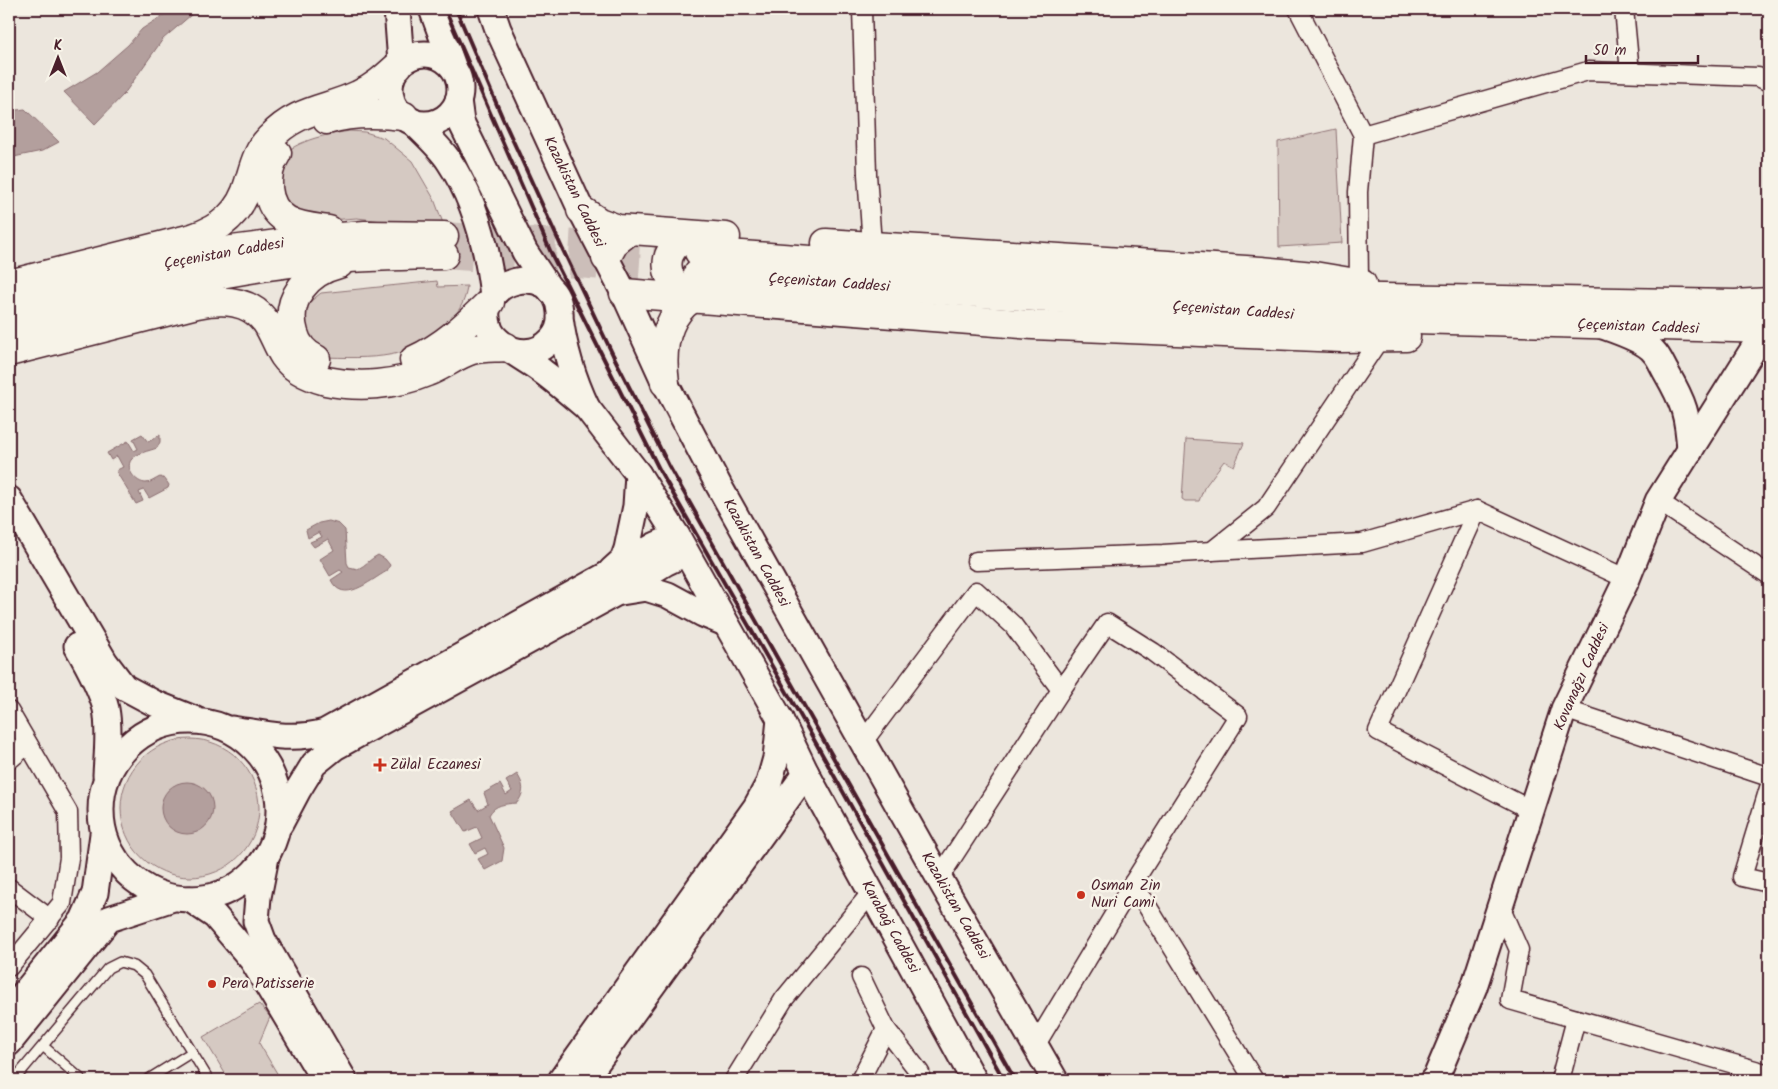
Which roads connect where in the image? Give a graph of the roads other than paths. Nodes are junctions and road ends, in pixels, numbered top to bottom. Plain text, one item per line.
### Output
1 (397, 9) edge
2 (432, 9) edge
3 (491, 9) edge
4 (862, 9) edge
5 (1298, 9) edge
6 (1624, 9) edge
7 (400, 64) junction
8 (454, 69) junction
9 (1630, 72) junction
10 (1769, 82) edge
11 (458, 100) junction
12 (408, 119) junction
13 (1363, 134) junction
14 (581, 210) junction
15 (629, 231) junction
16 (872, 245) junction
17 (364, 246) junction
18 (444, 246) tunnel mouth
19 (697, 253) junction
20 (606, 258) junction
21 (1359, 283) junction
22 (9, 284) edge
23 (551, 291) junction
24 (624, 293) junction
25 (1427, 298) junction
26 (492, 299) junction
27 (691, 299) junction
28 (1769, 302) edge
29 (9, 306) edge
30 (560, 317) junction
31 (1603, 326) junction
32 (9, 328) edge
33 (1768, 328) edge
34 (1381, 337) junction
35 (509, 349) junction
36 (9, 352) edge
37 (665, 383) junction
38 (587, 408) junction
39 (1690, 452) junction
40 (638, 474) junction
41 (9, 499) edge
42 (1658, 502) junction
43 (1477, 510) junction
44 (9, 532) edge
45 (681, 544) junction
46 (1212, 550) junction
47 (976, 562) dead end
48 (1769, 575) edge
49 (1627, 579) junction
50 (610, 584) junction
51 (556, 615) junction
52 (725, 623) junction
53 (1061, 690) junction
54 (1564, 710) junction
55 (9, 712) edge
56 (780, 719) junction
57 (199, 720) junction
58 (228, 728) junction
59 (864, 742) junction
60 (28, 744) junction
61 (9, 760) edge
62 (806, 773) junction
63 (106, 777) junction
64 (1769, 777) edge
65 (1769, 788) edge
66 (1532, 810) junction
67 (277, 829) junction
68 (103, 834) junction
69 (266, 856) junction
70 (939, 878) junction
71 (1133, 883) junction
72 (1769, 884) edge
73 (9, 888) edge
74 (871, 893) junction
75 (180, 899) junction
76 (1500, 907) junction
77 (50, 919) junction
78 (9, 967) edge
79 (861, 978) dead end
80 (9, 1012) edge
81 (1576, 1019) junction
82 (886, 1029) junction
83 (9, 1043) edge
84 (43, 1046) junction
85 (1035, 1046) junction
86 (192, 1052) junction
87 (1744, 1074) edge
88 (1769, 1074) edge
89 (14, 1080) edge
90 (82, 1080) edge
91 (147, 1080) edge
92 (209, 1080) edge
93 (324, 1080) edge
94 (344, 1080) edge
95 (561, 1080) edge
96 (584, 1080) edge
97 (734, 1080) edge
98 (860, 1080) edge
99 (917, 1080) edge
100 (974, 1080) edge
101 (1055, 1080) edge
102 (1254, 1080) edge
103 (1433, 1080) edge
104 (1560, 1080) edge

1 - 7 main road
2 - 8 main road
3 - 14 main road, Kazakistan Caddesi
4 - 16 street
5 - 13 street
6 - 9 street
7 - 8 main road
7 - 12 main road
7 - 22 main road
8 - 11 main road
9 - 10 street
9 - 13 street
11 - 12 main road
11 - 23 main road
12 - 17 main road
12 - 26 main road
13 - 21 street
14 - 15 main road
14 - 20 main road, Kazakistan Caddesi
15 - 19 main road
15 - 20 main road
16 - 19 main road
16 - 21 main road
17 - 18 main road, Çeçenistan Caddesi
17 - 26 main road
17 - 29 main road, Çeçenistan Caddesi
17 - 32 main road, Çeçenistan Caddesi
19 - 25 main road, Çeçenistan Caddesi
19 - 27 main road
19 - 31 main road, Çeçenistan Caddesi
20 - 24 main road, Kazakistan Caddesi
21 - 25 main road
23 - 26 main road
23 - 30 main road
24 - 27 main road
24 - 37 main road, Kazakistan Caddesi
25 - 28 main road, Çeçenistan Caddesi
26 - 35 main road
27 - 34 main road
27 - 37 main road
30 - 35 main road
30 - 38 main road
31 - 33 main road, Çeçenistan Caddesi
31 - 34 main road
31 - 39 main road
33 - 39 main road, Kovanağzı Caddesi
34 - 46 street
35 - 36 main road
35 - 38 main road
37 - 59 main road, Kazakistan Caddesi
38 - 40 main road, Karabağ Caddesi
39 - 42 main road, Kovanağzı Caddesi
40 - 45 main road, Karabağ Caddesi
40 - 50 main road
41 - 57 main road
42 - 48 street
42 - 49 main road, Kovanağzı Caddesi
43 - 46 street
43 - 49 street
43 - 66 street
44 - 63 main road
45 - 50 main road
45 - 52 main road, Karabağ Caddesi
46 - 47 street
49 - 54 main road, Kovanağzı Caddesi
50 - 51 main road
50 - 52 main road
51 - 58 main road
51 - 67 main road
52 - 56 main road, Karabağ Caddesi
53 - 59 street
53 - 70 street
53 - 71 street
54 - 64 street
54 - 66 main road, Kovanağzı Caddesi
55 - 60 street
56 - 62 main road, Karabağ Caddesi
56 - 95 main road
57 - 58 main road
57 - 63 main road
58 - 67 main road
59 - 70 main road, Kazakistan Caddesi
60 - 61 street
60 - 77 street
62 - 74 main road, Karabağ Caddesi
62 - 96 main road
63 - 68 main road
65 - 72 street
66 - 76 main road, Kovanağzı Caddesi
67 - 69 main road
68 - 75 main road
68 - 80 main road
69 - 75 main road
69 - 94 main road
70 - 85 main road, Kazakistan Caddesi
71 - 85 street
71 - 102 street
73 - 77 street
74 - 97 street
74 - 100 main road, Karabağ Caddesi
75 - 83 main road
75 - 93 main road
76 - 81 street
76 - 103 main road, Kovanağzı Caddesi
77 - 78 street
79 - 82 street
81 - 87 street
81 - 104 street
82 - 98 street
82 - 99 street
84 - 86 lane
84 - 89 lane
84 - 90 lane
85 - 101 main road, Kazakistan Caddesi
86 - 91 lane
86 - 92 lane
87 - 88 street

